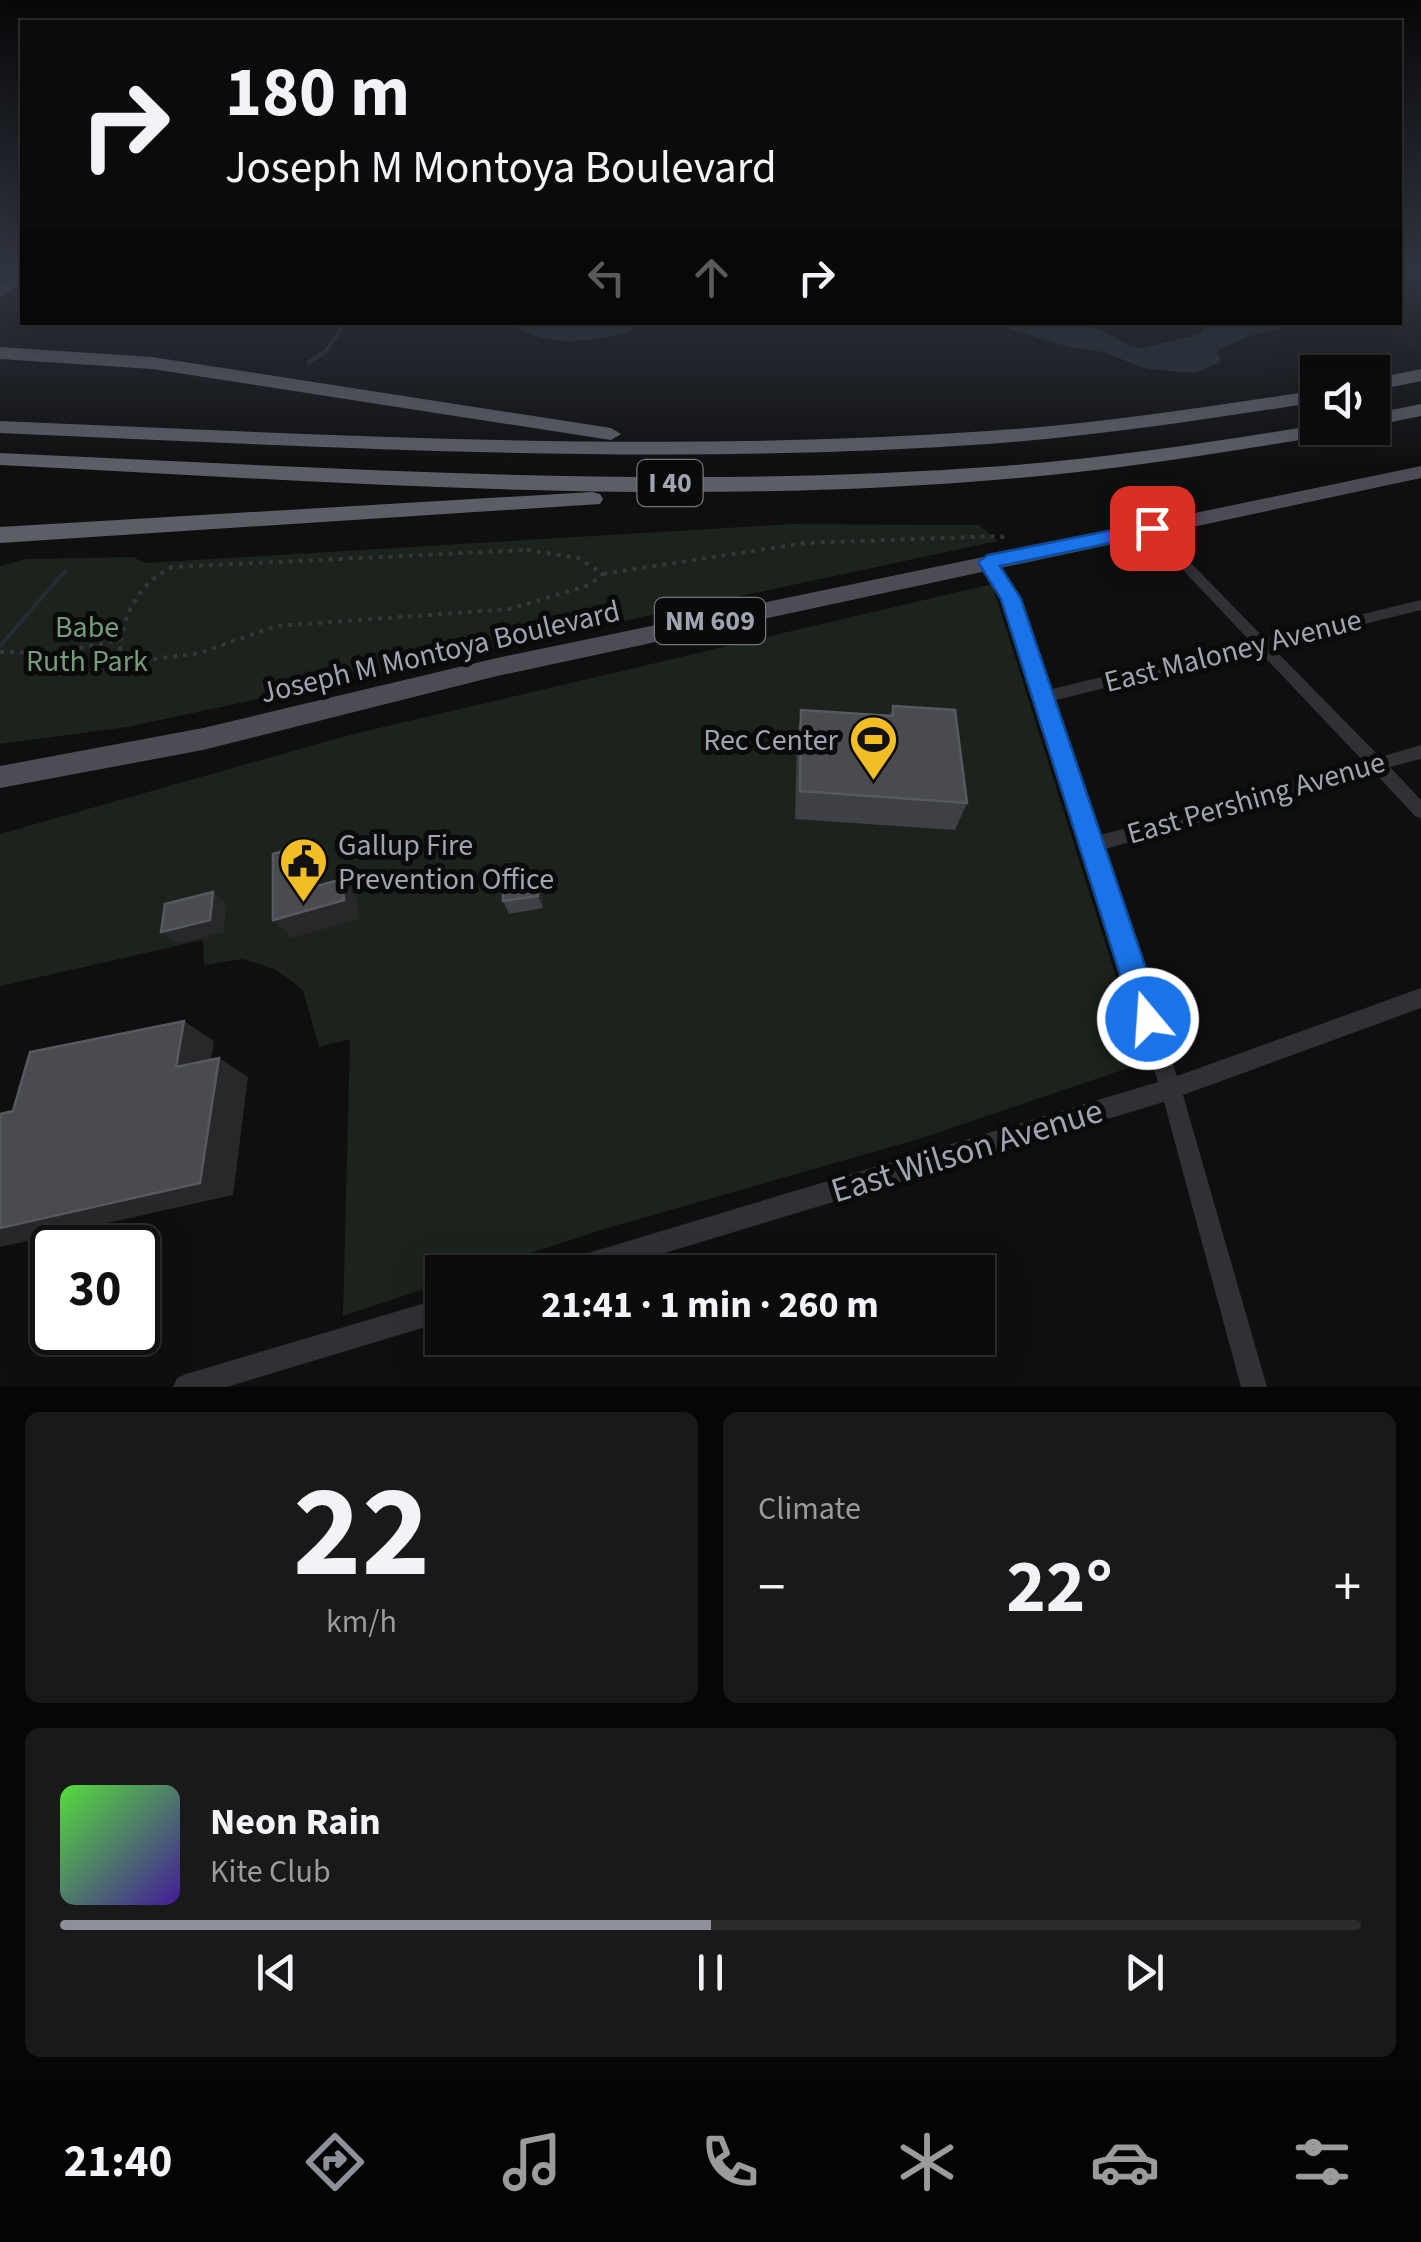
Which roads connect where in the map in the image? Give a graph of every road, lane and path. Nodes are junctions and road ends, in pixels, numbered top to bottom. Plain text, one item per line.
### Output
1 (0, 353) edge
2 (1421, 375) edge
3 (1390, 381) edge
4 (1300, 399) edge
5 (1421, 410) edge
6 (1390, 416) edge
7 (0, 427) edge
8 (1300, 434) edge
9 (922, 442) junction
10 (0, 459) edge
11 (1420, 473) edge
12 (967, 474) junction
13 (1152, 528) junction
14 (0, 536) edge
15 (1025, 554) junction
16 (988, 562) junction
17 (603, 574) junction
18 (1421, 604) edge
19 (120, 640) junction
20 (1262, 644) junction
21 (0, 652) edge
22 (1044, 697) junction
23 (1421, 752) edge
24 (1376, 764) junction
25 (0, 778) edge
26 (1421, 811) edge
27 (1092, 844) junction
28 (1421, 998) edge
29 (1171, 1089) junction
30 (621, 1255) edge
31 (425, 1315) edge
32 (186, 1387) edge
33 (1254, 1387) edge

1 - 9 highway
2 - 3 highway
4 - 9 highway, I 40
5 - 6 highway
7 - 9 highway, I 40
8 - 12 highway, I 40
10 - 12 highway, I 40
11 - 13 main road, Joseph M Montoya Boulevard / NM 609
12 - 14 highway
13 - 15 main road, Joseph M Montoya Boulevard / NM 609
13 - 20 street
15 - 16 main road, Joseph M Montoya Boulevard / NM 609
15 - 17 path
16 - 22 street
16 - 25 main road, Joseph M Montoya Boulevard / NM 609
17 - 19 path
17 - 19 path
18 - 20 street, East Maloney Avenue
19 - 21 path
20 - 22 street, East Maloney Avenue
20 - 24 street
22 - 27 street
23 - 24 street, East Pershing Avenue
24 - 26 street
24 - 27 street, East Pershing Avenue
27 - 29 street
28 - 29 street, East Wilson Avenue
29 - 30 street, East Wilson Avenue
29 - 33 street
31 - 32 street

